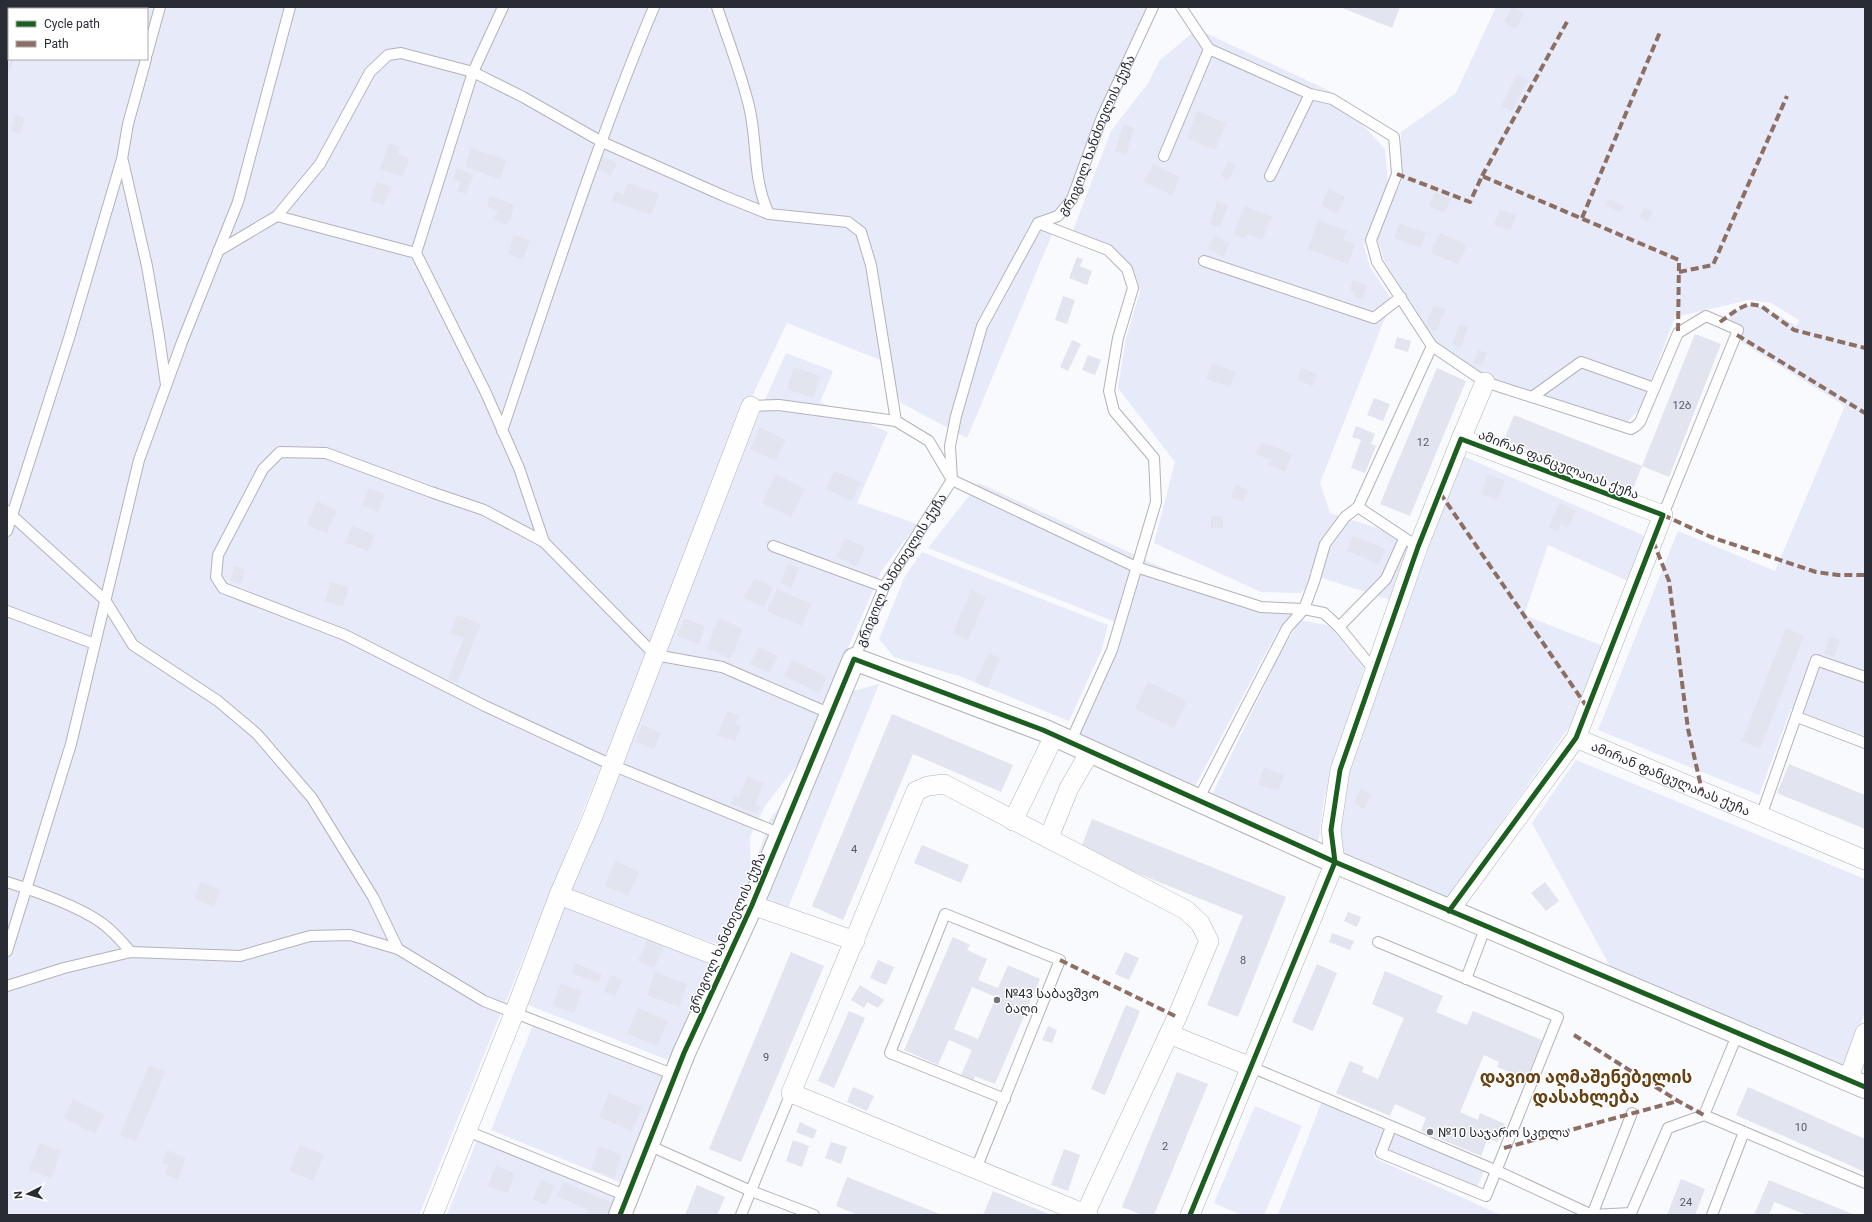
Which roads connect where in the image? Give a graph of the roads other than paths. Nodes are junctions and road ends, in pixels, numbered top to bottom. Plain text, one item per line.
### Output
1 (160, 7) edge
2 (290, 7) edge
3 (503, 7) edge
4 (654, 7) edge
5 (717, 7) edge
6 (1153, 7) edge
7 (1181, 7) edge
8 (1209, 49) junction
9 (148, 50) edge
10 (146, 60) edge
11 (473, 72) junction
12 (1310, 94) junction
13 (602, 142) junction
14 (1164, 156) dead end
15 (122, 159) junction
16 (1270, 176) dead end
17 (769, 214) junction
18 (277, 216) junction
19 (1038, 222) junction
20 (218, 251) junction
21 (416, 253) junction
22 (1204, 261) dead end
23 (1400, 297) junction
24 (1432, 346) junction
25 (1485, 382) junction
26 (166, 386) junction
27 (1654, 388) junction
28 (1532, 397) junction
29 (751, 406) joint
30 (896, 420) junction
31 (502, 431) junction
32 (1461, 439) junction
33 (952, 480) junction
34 (1358, 507) junction
35 (9, 513) edge
36 (1663, 515) junction
37 (7, 531) edge
38 (544, 542) junction
39 (1411, 543) junction
40 (773, 546) dead end
41 (1136, 567) junction
42 (884, 587) junction
43 (105, 600) junction
44 (1304, 609) junction
45 (7, 611) edge
46 (1339, 627) junction
47 (95, 644) junction
48 (655, 655) junction
49 (854, 659) junction
50 (1374, 670) junction
51 (1865, 677) edge
52 (831, 714) junction
53 (1797, 717) junction
54 (1576, 738) junction
55 (1062, 739) junction
56 (1865, 743) edge
57 (1090, 752) junction
58 (612, 765) junction
59 (1198, 800) junction
60 (1761, 816) junction
61 (1013, 821) junction
62 (781, 834) junction
63 (1049, 837) junction
64 (1865, 860) edge
65 (1335, 862) junction
66 (7, 882) edge
67 (26, 888) junction
68 (559, 894) junction
69 (752, 905) junction
70 (1449, 911) junction
71 (1486, 926) junction
72 (854, 941) junction
73 (1378, 942) dead end
74 (398, 949) junction
75 (7, 951) edge
76 (131, 952) junction
77 (727, 960) junction
78 (1466, 979) junction
79 (7, 986) edge
80 (515, 1011) junction
81 (1738, 1033) junction
82 (1865, 1033) edge
83 (1169, 1034) junction
84 (1251, 1067) junction
85 (675, 1074) junction
86 (1856, 1084) edge
87 (791, 1093) junction
88 (1005, 1099) junction
89 (1632, 1113) dead end
90 (1704, 1116) junction
91 (1391, 1127) junction
92 (467, 1131) junction
93 (1744, 1132) junction
94 (648, 1144) junction
95 (976, 1169) junction
96 (1495, 1170) junction
97 (1865, 1183) edge
98 (751, 1191) junction
99 (623, 1205) edge
100 (1086, 1214) edge
101 (433, 1215) edge
102 (741, 1215) edge
103 (814, 1215) edge
104 (1190, 1215) edge
105 (1592, 1215) edge
106 (1712, 1215) edge

1 - 9 lane
2 - 20 lane
3 - 11 lane
4 - 13 lane
5 - 17 lane
6 - 19 lane, გრიგოლ ხანძთელის ქუჩა
7 - 8 lane
8 - 12 lane
8 - 14 lane
10 - 15 lane
11 - 13 lane
11 - 18 lane
11 - 21 lane
12 - 16 lane
12 - 23 lane
13 - 17 lane
13 - 31 lane
15 - 26 lane
15 - 35 lane
17 - 30 lane
18 - 20 lane
18 - 21 lane
19 - 33 lane, გრიგოლ ხანძთელის ქუჩა
19 - 41 lane
20 - 26 lane
21 - 31 lane
22 - 23 lane
23 - 24 lane
24 - 25 lane
24 - 34 lane
25 - 28 lane
25 - 32 street
26 - 43 lane
27 - 28 lane
27 - 28 lane
27 - 36 lane
29 - 30 lane
29 - 48 street
30 - 33 lane
31 - 38 lane
32 - 36 street, ამირან ფანცულაიას ქუჩა
32 - 39 street, ამირან ფანცულაიას ქუჩა
33 - 41 lane
33 - 42 lane, გრიგოლ ხანძთელის ქუჩა
34 - 39 lane
34 - 44 lane
35 - 37 lane
35 - 43 lane
36 - 54 street, ამირან ფანცულაიას ქუჩა
38 - 48 lane
38 - 58 lane
39 - 46 lane
39 - 50 street, ამირან ფანცულაიას ქუჩა
40 - 42 lane
41 - 44 lane
41 - 55 lane
42 - 49 lane, გრიგოლ ხანძთელის ქუჩა
43 - 47 lane
43 - 74 lane
44 - 46 lane
44 - 59 lane
45 - 47 lane
46 - 50 lane
47 - 67 lane
48 - 52 lane
48 - 58 street
49 - 52 street, გრიგოლ ხანძთელის ქუჩა
49 - 55 street
50 - 65 street, ამირან ფანცულაიას ქუჩა
51 - 53 lane
52 - 62 street, გრიგოლ ხანძთელის ქუჩა
53 - 56 lane
53 - 60 lane
54 - 60 street, ამირან ფანცულაიას ქუჩა
54 - 70 street
55 - 57 street
55 - 61 street
57 - 59 street
57 - 63 street
58 - 62 lane
58 - 68 street
59 - 65 street
60 - 64 street, ამირან ფანცულაიას ქუჩა
61 - 63 street
61 - 72 street
62 - 69 street, გრიგოლ ხანძთელის ქუჩა
63 - 83 street
65 - 70 street
65 - 84 street
66 - 67 lane
67 - 75 lane
67 - 76 lane
68 - 77 street
68 - 80 street
69 - 72 street
69 - 77 street, გრიგოლ ხანძთელის ქუჩა
70 - 71 street
71 - 78 lane
71 - 81 street
72 - 87 street
73 - 78 lane
74 - 76 lane
74 - 80 lane
76 - 79 lane
77 - 85 street, გრიგოლ ხანძთელის ქუჩა
78 - 96 lane
80 - 85 lane
80 - 92 street
81 - 86 street
81 - 90 lane
82 - 86 street
83 - 84 street
83 - 100 street
84 - 91 lane
84 - 104 street
85 - 94 street, გრიგოლ ხანძთელის ქუჩა
87 - 95 street
87 - 98 lane
88 - 88 lane
88 - 95 lane
89 - 105 lane
90 - 93 lane
90 - 105 lane
91 - 96 lane
91 - 96 lane
92 - 99 lane
92 - 101 street
93 - 97 lane
93 - 106 lane
94 - 98 lane
94 - 99 street, გრიგოლ ხანძთელის ქუჩა
95 - 100 street
96 - 105 lane
98 - 102 lane
98 - 103 lane

